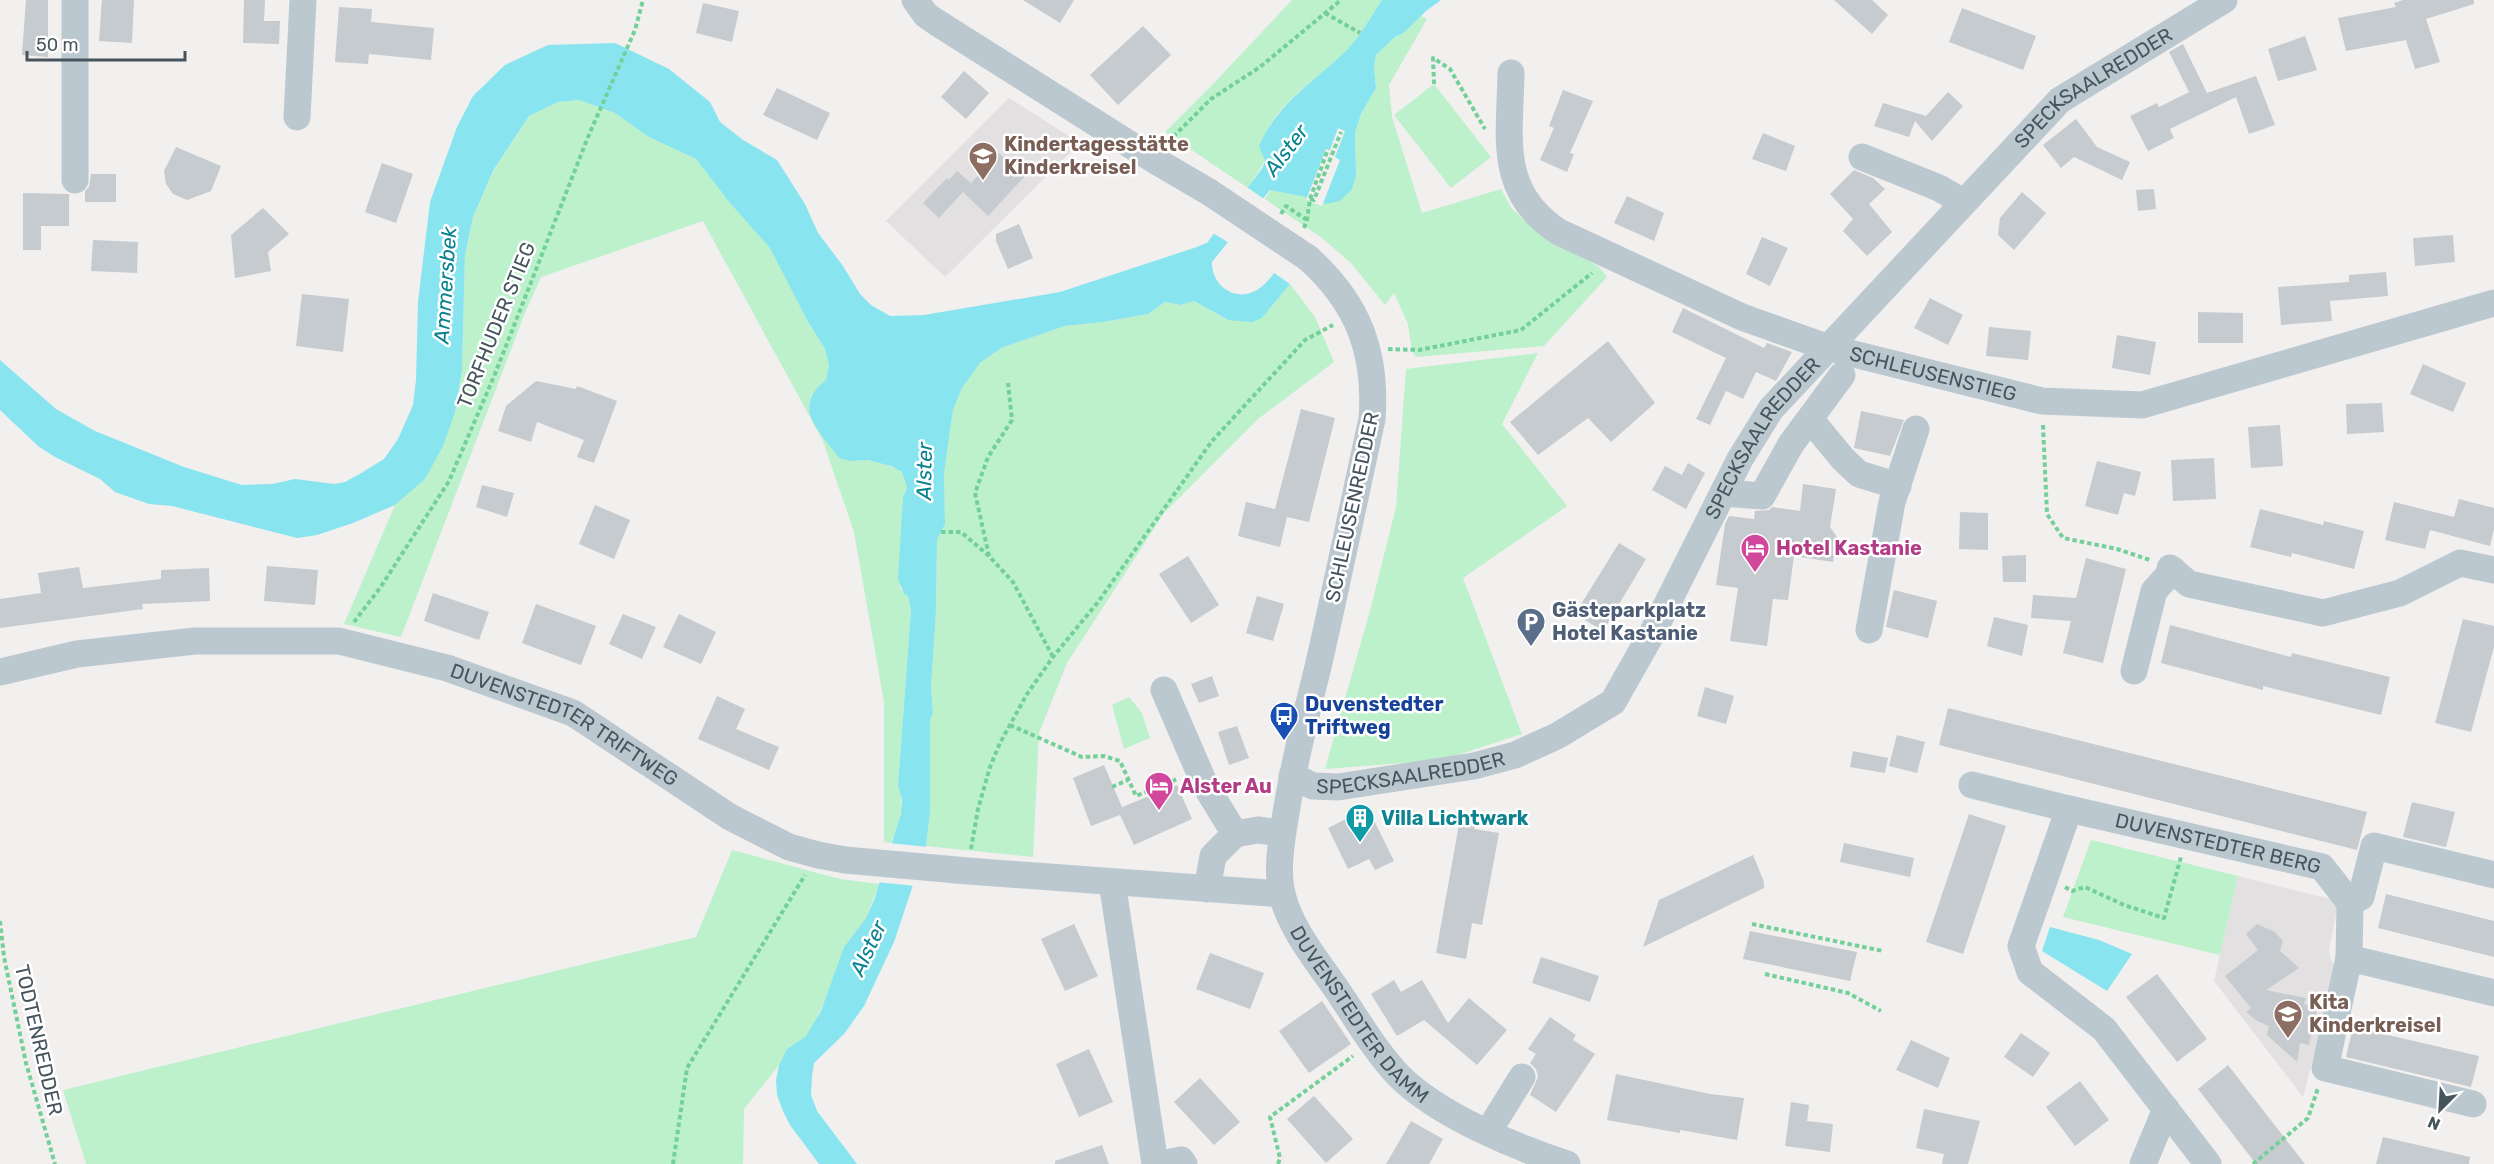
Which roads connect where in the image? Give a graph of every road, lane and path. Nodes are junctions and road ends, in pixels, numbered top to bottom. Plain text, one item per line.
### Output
1 (75, 0) edge
2 (303, 0) edge
3 (643, 0) edge
4 (893, 0) edge
5 (899, 0) edge
6 (915, 0) edge
7 (1341, 0) edge
8 (2224, 0) edge
9 (1325, 13) junction
10 (1360, 33) dead end
11 (1511, 73) dead end
12 (1434, 84) dead end
13 (297, 117) dead end
14 (1485, 131) dead end
15 (1341, 132) dead end
16 (1328, 149) dead end
17 (1862, 157) dead end
18 (1156, 161) junction
19 (75, 180) dead end
20 (1310, 199) junction
21 (1963, 202) junction
22 (1286, 206) dead end
23 (1610, 255) junction
24 (2494, 303) edge
25 (1354, 314) junction
26 (1368, 347) junction
27 (1826, 347) junction
28 (1842, 375) dead end
29 (1008, 383) dead end
30 (2042, 401) junction
31 (1810, 419) junction
32 (1916, 429) dead end
33 (1898, 486) junction
34 (1723, 493) junction
35 (941, 532) dead end
36 (989, 556) junction
37 (2172, 569) junction
38 (2494, 570) edge
39 (1869, 630) dead end
40 (339, 641) junction
41 (1053, 657) junction
42 (2134, 671) dead end
43 (0, 672) edge
44 (1164, 690) dead end
45 (1010, 725) junction
46 (1292, 776) junction
47 (1177, 779) dead end
48 (1128, 780) junction
49 (1972, 785) dead end
50 (1112, 787) dead end
51 (2069, 808) junction
52 (1282, 833) junction
53 (1235, 834) junction
54 (2187, 836) junction
55 (818, 855) junction
56 (964, 871) junction
57 (2494, 875) edge
58 (2045, 878) junction
59 (1112, 882) junction
60 (1207, 889) junction
61 (1282, 894) junction
62 (2350, 903) junction
63 (0, 921) edge
64 (1752, 924) dead end
65 (1883, 951) dead end
66 (2349, 958) junction
67 (1765, 974) dead end
68 (2494, 993) edge
69 (1881, 1011) dead end
70 (1373, 1042) junction
71 (2325, 1068) junction
72 (1522, 1077) dead end
73 (2473, 1104) dead end
74 (2166, 1109) junction
75 (1488, 1132) junction
76 (55, 1164) edge
77 (673, 1164) edge
78 (1155, 1164) edge
79 (1161, 1164) edge
80 (1184, 1164) edge
81 (1278, 1164) edge
82 (1567, 1164) edge
83 (2143, 1164) edge
84 (2208, 1164) edge
85 (2253, 1164) edge

1 - 19 street
2 - 13 street
3 - 40 path, TORFHUDER STIEG
4 - 5 street
6 - 18 street, SCHLEUSENREDDER
7 - 9 path
8 - 21 street, SPECKSAALREDDER
9 - 10 path
9 - 18 path
11 - 23 street, SCHLEUSENSTIEG
12 - 14 path
15 - 20 path
16 - 20 path
17 - 21 street
18 - 25 street, SCHLEUSENREDDER, bridge
20 - 22 path
21 - 27 street, SPECKSAALREDDER
23 - 26 path
23 - 27 street, SCHLEUSENSTIEG
24 - 30 street, SCHLEUSENSTIEG
25 - 26 street, SCHLEUSENREDDER
25 - 41 path
26 - 46 street, SCHLEUSENREDDER
27 - 30 street, SCHLEUSENSTIEG
27 - 34 street, SPECKSAALREDDER
28 - 31 street
29 - 36 path
30 - 37 path
31 - 33 street
31 - 34 street
32 - 33 street
33 - 39 street
34 - 46 street, SPECKSAALREDDER
35 - 36 path
36 - 41 path
37 - 38 street
37 - 42 street
40 - 43 street, DUVENSTEDTER TRIFTWEG
40 - 55 street, DUVENSTEDTER TRIFTWEG
41 - 45 path
44 - 53 street
45 - 48 path
45 - 56 path
46 - 52 street, DUVENSTEDTER DAMM
47 - 48 path
48 - 50 path
49 - 51 street, DUVENSTEDTER BERG
51 - 54 street, DUVENSTEDTER BERG
51 - 58 street
52 - 53 street
52 - 61 street, DUVENSTEDTER DAMM
53 - 60 street
54 - 58 path
54 - 62 street, DUVENSTEDTER BERG
55 - 56 street, DUVENSTEDTER TRIFTWEG
55 - 77 path
56 - 59 street, DUVENSTEDTER TRIFTWEG
57 - 62 street
58 - 74 street
59 - 60 street, DUVENSTEDTER TRIFTWEG
59 - 78 street
60 - 61 street, DUVENSTEDTER TRIFTWEG
61 - 70 street, DUVENSTEDTER DAMM
62 - 66 street
63 - 76 path, TODTENREDDER
64 - 65 path
66 - 68 street
66 - 71 street
67 - 69 path
70 - 75 street, DUVENSTEDTER DAMM
70 - 81 path
71 - 73 street
71 - 85 path
72 - 75 street
74 - 83 street
74 - 84 street
75 - 82 street, DUVENSTEDTER DAMM
79 - 80 street

